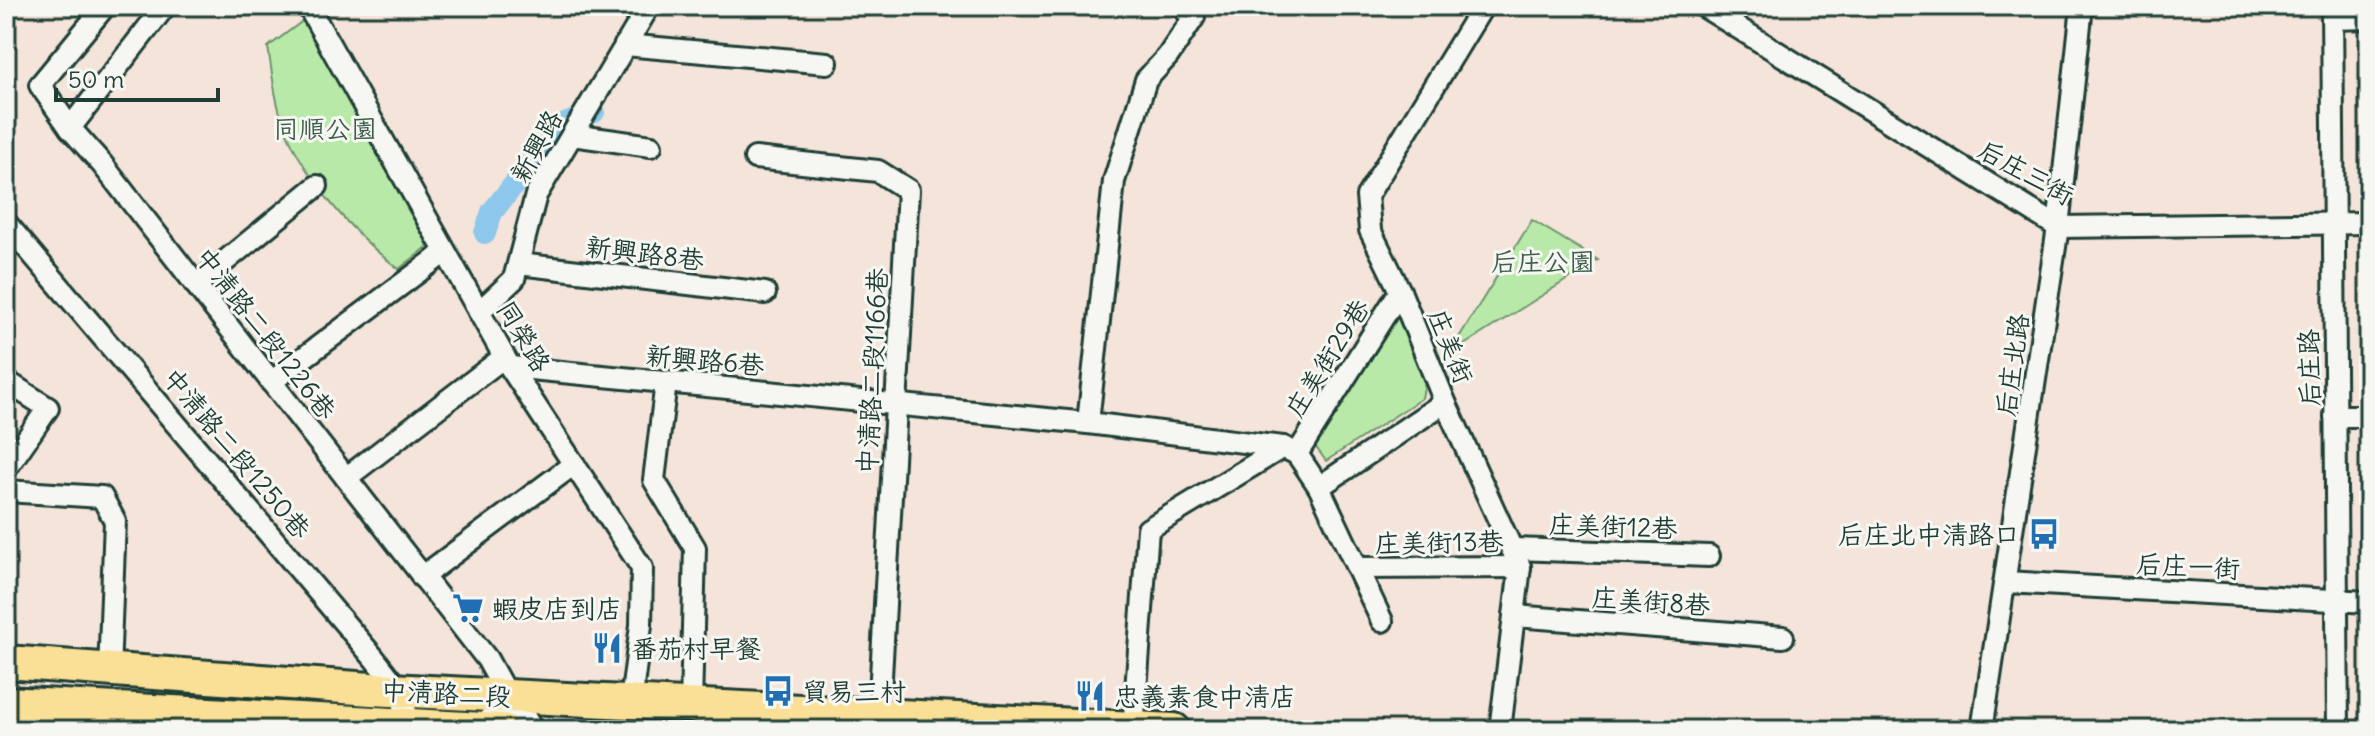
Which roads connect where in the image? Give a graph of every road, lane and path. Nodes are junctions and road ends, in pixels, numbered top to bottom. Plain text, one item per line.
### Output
1 (105, 6) edge
2 (165, 6) edge
3 (308, 6) edge
4 (649, 6) edge
5 (1181, 6) edge
6 (1483, 6) edge
7 (1703, 6) edge
8 (2082, 6) edge
9 (2332, 12) edge
10 (2369, 18) edge
11 (625, 45) junction
12 (827, 63) dead end
13 (70, 128) junction
14 (572, 135) junction
15 (651, 146) dead end
16 (755, 158) dead end
17 (317, 186) dead end
18 (6, 223) edge
19 (2369, 223) edge
20 (2332, 224) junction
21 (2058, 227) junction
22 (445, 252) junction
23 (519, 264) junction
24 (196, 285) junction
25 (1400, 291) junction
26 (765, 293) dead end
27 (479, 312) junction
28 (507, 362) junction
29 (6, 381) edge
30 (271, 382) junction
31 (666, 382) junction
32 (1445, 402) junction
33 (896, 404) junction
34 (2335, 416) junction
35 (2369, 416) edge
36 (1088, 423) junction
37 (1290, 450) junction
38 (574, 464) junction
39 (6, 469) edge
40 (346, 478) junction
41 (1319, 487) junction
42 (6, 491) edge
43 (1709, 556) dead end
44 (1517, 558) junction
45 (1359, 568) junction
46 (422, 577) junction
47 (2005, 582) junction
48 (2339, 600) junction
49 (2369, 602) edge
50 (1514, 616) junction
51 (1382, 621) dead end
52 (1783, 637) dead end
53 (6, 662) edge
54 (109, 672) junction
55 (399, 690) junction
56 (508, 697) junction
57 (631, 701) junction
58 (6, 703) edge
59 (691, 706) junction
60 (879, 713) junction
61 (411, 727) junction
62 (1133, 729) edge
63 (487, 730) edge
64 (503, 730) edge
65 (528, 730) edge
66 (1174, 730) edge
67 (1500, 730) edge
68 (1982, 730) edge
69 (2338, 730) edge

1 - 13 street, 中清路二段1226巷
2 - 13 street
3 - 22 street, 同榮路
4 - 11 street, 新興路
5 - 36 street
6 - 25 street, 庄美街
7 - 21 street, 后庄三街
8 - 21 street, 后庄北路
9 - 10 street
9 - 20 street, 后庄路
11 - 12 street
11 - 14 street, 新興路
13 - 24 street, 中清路二段1226巷
14 - 15 street
14 - 23 street, 新興路
16 - 33 street, 中清路二段1166巷
17 - 24 street
18 - 55 street, 中清路二段1250巷
19 - 20 street, 后庄三街
20 - 21 street, 后庄三街
20 - 34 street, 后庄路
21 - 47 street, 后庄北路
22 - 27 street, 同榮路
22 - 30 street
23 - 26 street, 新興路8巷
23 - 27 street, 新興路
24 - 30 street, 中清路二段1226巷
25 - 32 street, 庄美街
25 - 37 street, 庄美街29巷
27 - 28 street, 同榮路
28 - 31 street, 新興路6巷
28 - 38 street, 同榮路
28 - 40 street
29 - 39 street
30 - 40 street, 中清路二段1226巷
31 - 33 street, 新興路6巷
31 - 59 street
32 - 41 street
32 - 44 street, 庄美街
33 - 36 street, 新興路6巷
33 - 60 street, 中清路二段1166巷
34 - 35 street
34 - 48 street, 后庄路
36 - 37 street, 新興路6巷
37 - 41 street, 庄美街29巷
37 - 62 street
38 - 46 street
38 - 57 street, 同榮路
40 - 46 street, 中清路二段1226巷
41 - 45 street, 庄美街29巷
42 - 54 street
43 - 44 street, 庄美街12巷
44 - 45 street, 庄美街13巷
44 - 50 street
45 - 51 street, 庄美街29巷
46 - 56 street, 中清路二段1226巷
47 - 48 street, 后庄一街
47 - 68 street, 后庄北路
48 - 49 street, 后庄一街
48 - 69 street, 后庄路
50 - 52 street, 庄美街8巷
50 - 67 street
53 - 54 main road, 中清路二段
54 - 55 main road, 中清路二段
55 - 56 main road, 中清路二段
55 - 61 street, 中清路二段1250巷
56 - 57 main road, 中清路二段
56 - 63 street
56 - 65 street
57 - 59 main road, 中清路二段
58 - 61 main road, 中清路二段
59 - 60 main road, 中清路二段
60 - 62 main road, 中清路二段
61 - 63 main road, 中清路二段
62 - 66 main road, 中清路二段
63 - 64 main road, 中清路二段

